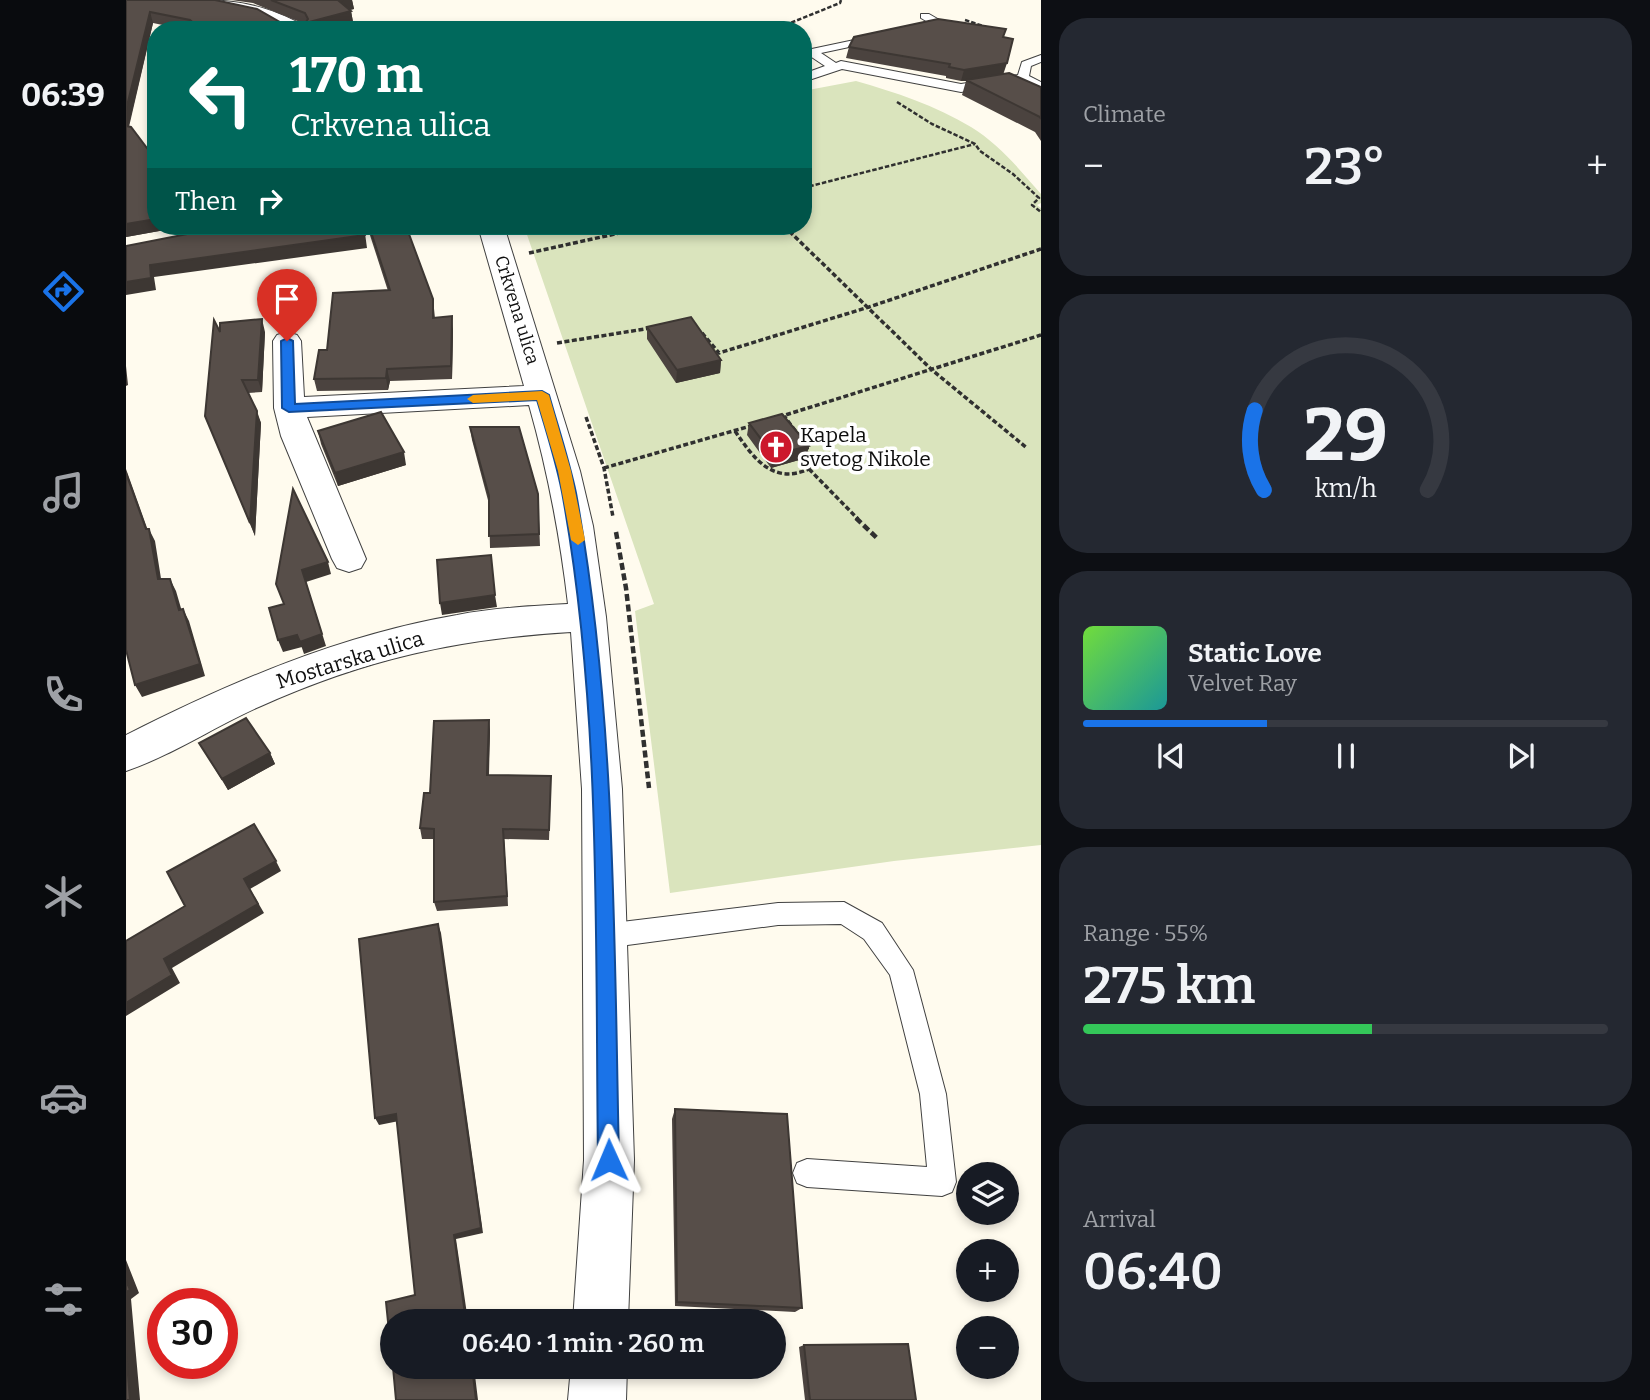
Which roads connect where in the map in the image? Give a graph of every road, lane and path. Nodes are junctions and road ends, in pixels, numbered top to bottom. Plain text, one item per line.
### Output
1 (207, 0) edge
2 (841, 0) edge
3 (271, 7) edge
4 (925, 16) dead end
5 (287, 21) edge
6 (795, 21) edge
7 (942, 25) junction
8 (916, 30) edge
9 (890, 36) edge
10 (812, 52) edge
11 (812, 53) edge
12 (1041, 58) edge
13 (1026, 64) junction
14 (834, 67) junction
15 (1041, 67) edge
16 (812, 75) edge
17 (1023, 78) junction
18 (1041, 87) edge
19 (897, 102) dead end
20 (975, 144) junction
21 (812, 186) edge
22 (1041, 212) edge
23 (494, 235) edge
24 (610, 235) edge
25 (793, 235) edge
26 (1041, 249) edge
27 (528, 253) dead end
28 (869, 307) junction
29 (655, 332) edge
30 (701, 332) edge
31 (1041, 335) edge
32 (287, 341) dead end
33 (528, 347) junction
34 (932, 370) junction
35 (542, 395) junction
36 (289, 408) junction
37 (784, 416) junction
38 (772, 419) edge
39 (760, 423) edge
40 (735, 431) junction
41 (1027, 448) dead end
42 (604, 468) dead end
43 (809, 468) junction
44 (878, 539) dead end
45 (349, 559) dead end
46 (588, 617) junction
47 (126, 754) edge
48 (605, 936) junction
49 (807, 1173) dead end
50 (602, 1309) edge
51 (598, 1379) edge
52 (597, 1400) edge

1 - 3 street
2 - 6 path
3 - 5 street
4 - 7 lane
7 - 8 lane
7 - 13 path
9 - 10 lane
11 - 14 lane
12 - 13 lane
13 - 15 lane
13 - 17 lane
14 - 16 lane
14 - 17 lane
17 - 18 lane
19 - 20 path
20 - 21 path
20 - 22 path
23 - 33 street, Crkvena ulica
24 - 27 path
25 - 28 path
26 - 28 path
28 - 30 path
28 - 34 path
29 - 33 path
31 - 34 path
32 - 36 street
33 - 35 street, Crkvena ulica
34 - 37 path
34 - 41 path
35 - 36 street, Crkvena ulica
35 - 46 street, Crkvena ulica
36 - 45 street
37 - 38 path
37 - 43 path
39 - 40 path
40 - 42 path
40 - 43 path
43 - 44 path
46 - 47 street, Mostarska ulica
46 - 48 street, Crkvena ulica
48 - 49 lane
48 - 50 street, Crkvena ulica
51 - 52 street

